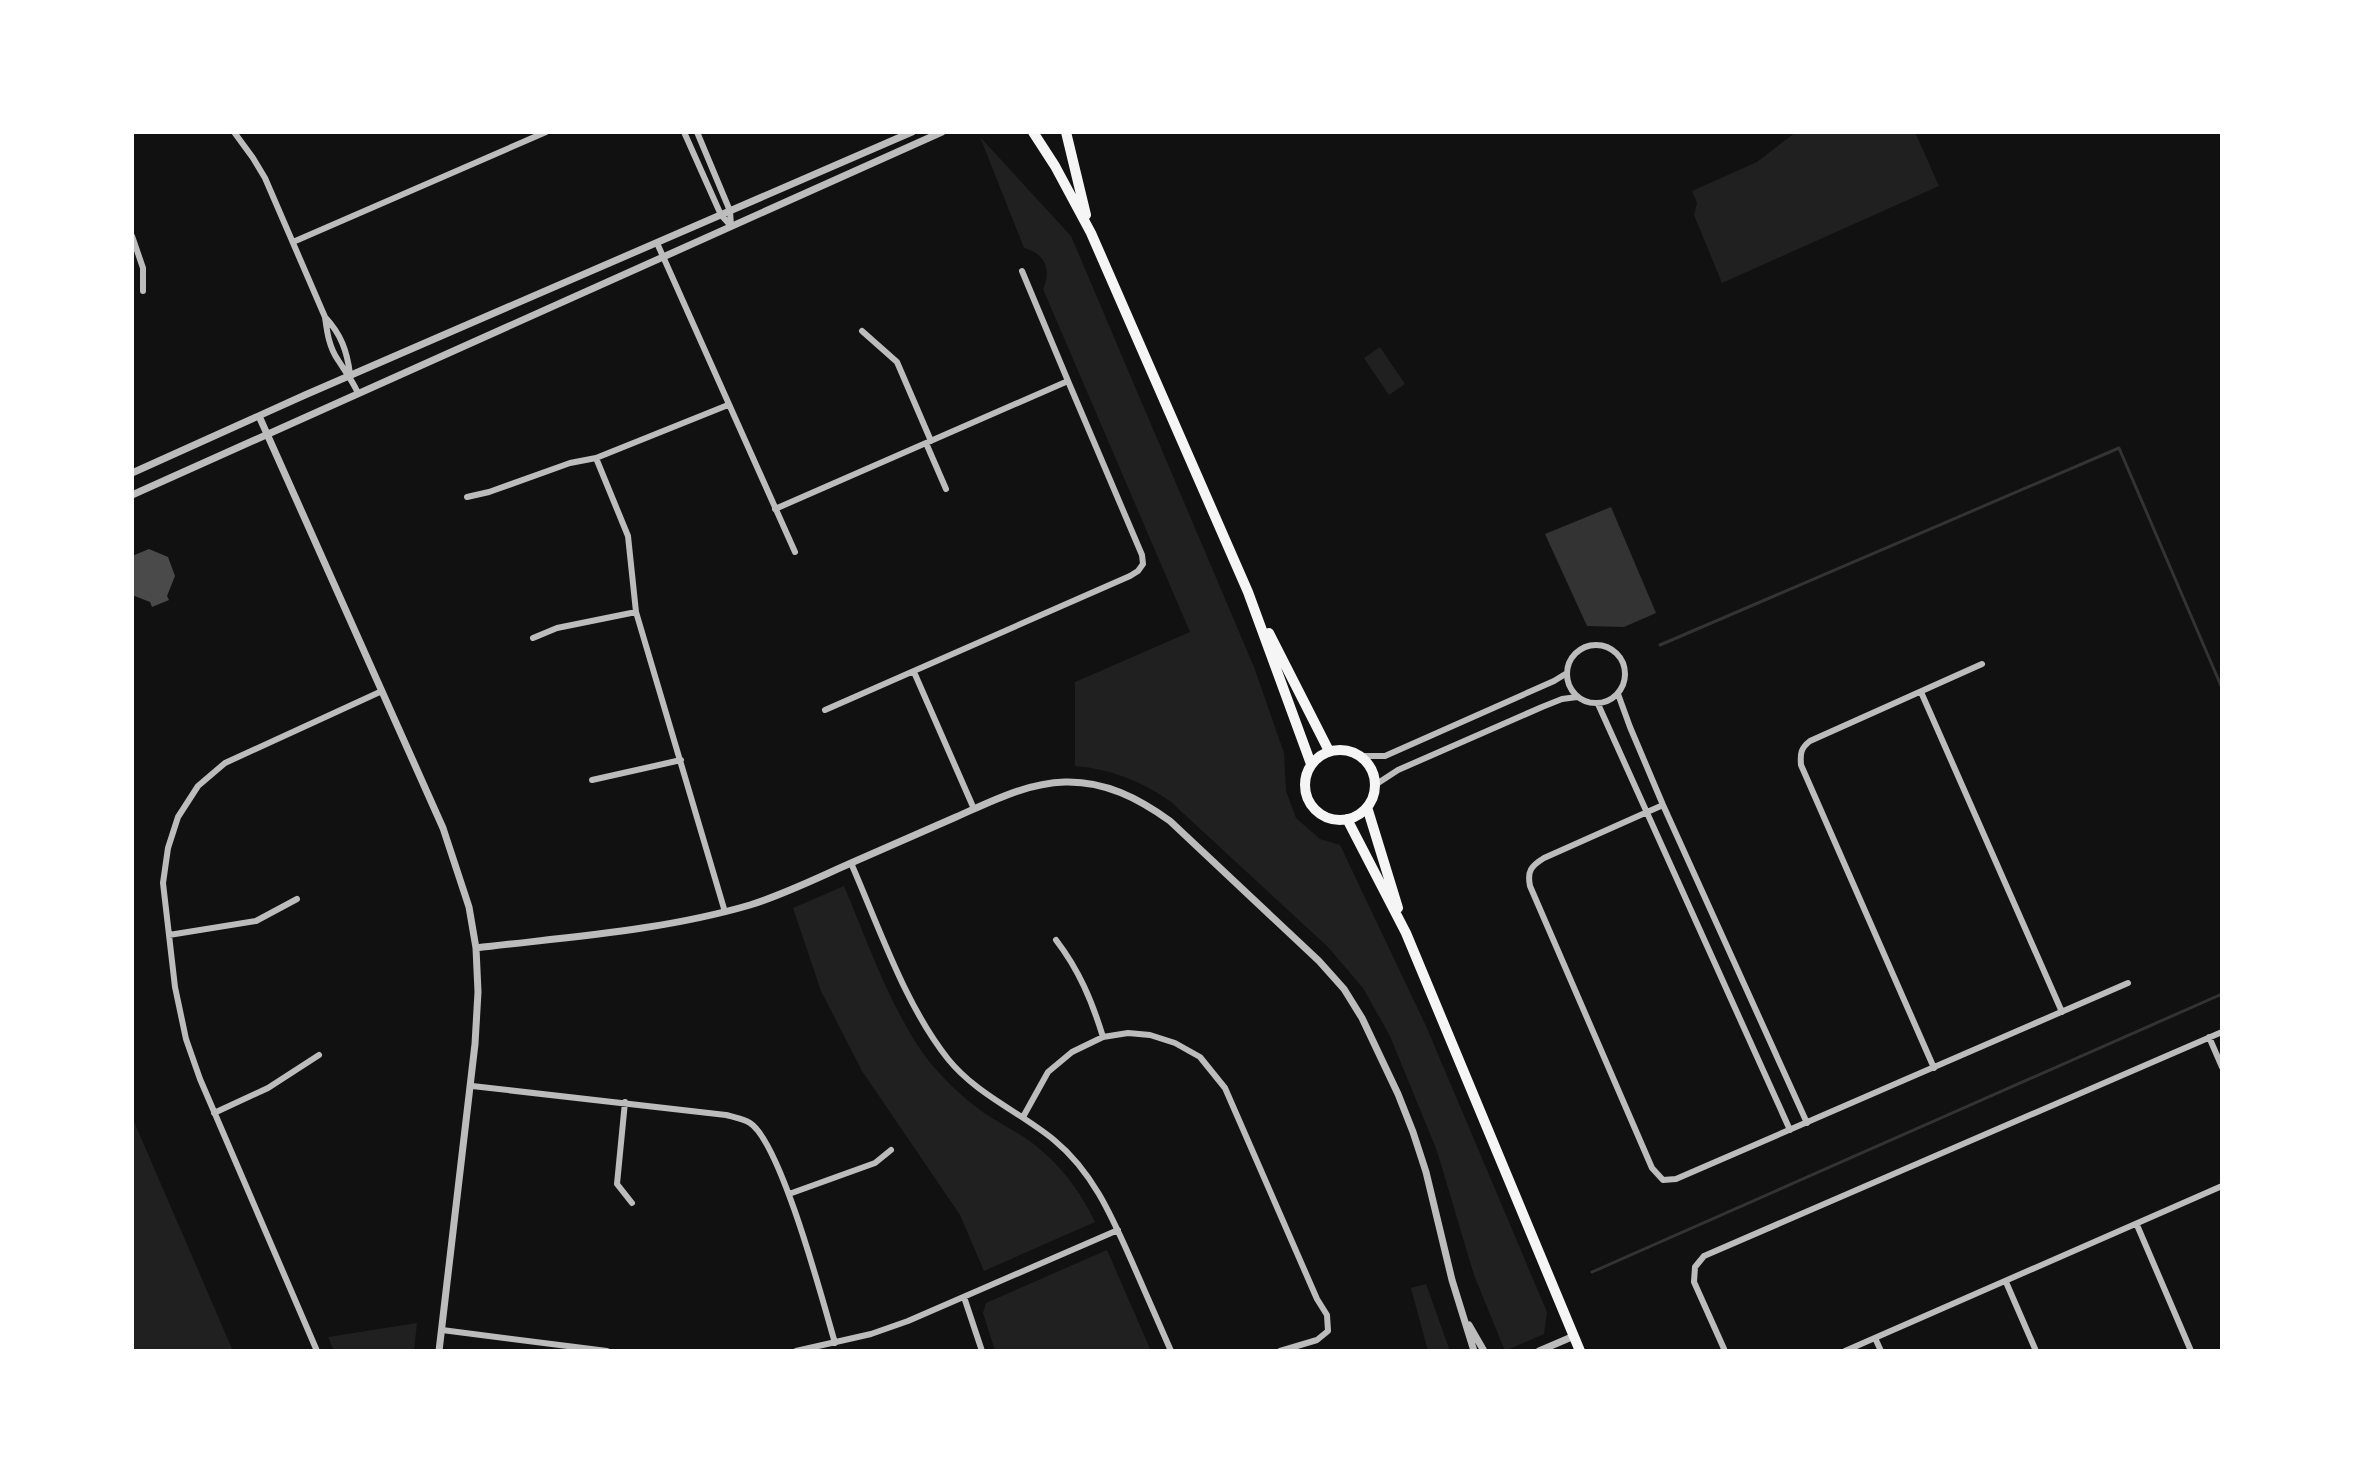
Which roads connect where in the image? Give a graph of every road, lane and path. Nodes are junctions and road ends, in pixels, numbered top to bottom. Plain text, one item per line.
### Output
1 (234, 132) edge
2 (546, 132) edge
3 (684, 132) edge
4 (697, 132) edge
5 (912, 132) edge
6 (942, 132) edge
7 (1033, 132) edge
8 (1066, 132) edge
9 (730, 211) junction
10 (721, 215) junction
11 (731, 226) junction
12 (1091, 233) junction
13 (132, 236) edge
14 (293, 242) junction
15 (657, 243) junction
16 (663, 257) junction
17 (1022, 271) dead end
18 (143, 291) dead end
19 (325, 317) junction
20 (862, 331) dead end
21 (350, 376) junction
22 (1068, 381) junction
23 (358, 393) junction
24 (728, 405) junction
25 (259, 416) junction
26 (266, 433) junction
27 (928, 442) junction
28 (596, 458) junction
29 (132, 473) edge
30 (946, 489) dead end
31 (132, 495) edge
32 (467, 497) dead end
33 (775, 509) junction
34 (795, 552) dead end
35 (1248, 592) junction
36 (636, 612) junction
37 (533, 638) dead end
38 (1982, 664) dead end
39 (914, 672) junction
40 (1567, 673) junction
41 (382, 691) junction
42 (1921, 692) junction
43 (1618, 694) junction
44 (1577, 697) junction
45 (1598, 704) junction
46 (825, 710) dead end
47 (1329, 751) junction
48 (1361, 756) junction
49 (681, 760) junction
50 (1311, 764) junction
51 (592, 780) dead end
52 (1375, 785) junction
53 (1663, 805) junction
54 (1367, 807) junction
55 (974, 809) junction
56 (1646, 813) junction
57 (1347, 819) junction
58 (851, 863) junction
59 (297, 899) dead end
60 (725, 912) junction
61 (1406, 933) junction
62 (169, 935) junction
63 (1056, 940) dead end
64 (476, 948) junction
65 (2128, 983) dead end
66 (2062, 1012) junction
67 (2222, 1032) edge
68 (1103, 1037) junction
69 (2209, 1037) junction
70 (319, 1055) dead end
71 (2222, 1067) edge
72 (1934, 1068) junction
73 (472, 1086) junction
74 (625, 1102) junction
75 (214, 1113) junction
76 (1023, 1117) junction
77 (1807, 1123) junction
78 (1790, 1130) junction
79 (891, 1150) dead end
80 (2222, 1186) edge
81 (789, 1194) junction
82 (632, 1203) dead end
83 (2137, 1225) junction
84 (1118, 1230) junction
85 (2006, 1282) junction
86 (964, 1297) junction
87 (1462, 1313) junction
88 (442, 1330) junction
89 (1574, 1336) junction
90 (1875, 1338) junction
91 (835, 1343) junction
92 (317, 1351) edge
93 (439, 1351) edge
94 (605, 1351) edge
95 (796, 1351) edge
96 (982, 1351) edge
97 (1171, 1351) edge
98 (1280, 1351) edge
99 (1474, 1351) edge
100 (1484, 1351) edge
101 (1539, 1351) edge
102 (1580, 1351) edge
103 (1725, 1351) edge
104 (1845, 1351) edge
105 (1881, 1351) edge
106 (2036, 1351) edge
107 (2191, 1351) edge

1 - 14 street
2 - 14 street
3 - 10 street
4 - 9 street
5 - 9 street
6 - 11 street
7 - 12 highway
8 - 12 highway
9 - 10 street
9 - 11 street
10 - 11 street
10 - 15 street
11 - 16 street
12 - 35 highway
13 - 18 street
14 - 19 street
15 - 16 street
15 - 21 street
16 - 23 street
16 - 24 street
17 - 22 street
19 - 21 street
19 - 21 street
20 - 27 street
21 - 23 street
21 - 25 street
22 - 27 street
22 - 39 street
23 - 26 street
24 - 28 street
24 - 33 street
25 - 26 street
25 - 29 street
26 - 31 street
26 - 41 street
27 - 30 street
27 - 33 street
28 - 32 street
28 - 36 street
33 - 34 street
35 - 47 highway
35 - 50 highway
36 - 37 street
36 - 49 street
38 - 42 street
39 - 46 street
39 - 55 street
40 - 43 street
40 - 44 street
40 - 48 street
41 - 62 street
41 - 64 street
42 - 66 street
42 - 72 street
43 - 45 street
43 - 53 street
44 - 45 street
44 - 52 street
45 - 56 street
47 - 48 highway
47 - 50 highway
48 - 52 highway
49 - 51 street
49 - 60 street
50 - 57 highway
52 - 54 highway
53 - 56 street
53 - 77 street
54 - 57 highway
54 - 61 highway
55 - 58 street
55 - 87 street
56 - 78 street
56 - 78 street
57 - 61 highway
58 - 60 street
58 - 76 street
59 - 62 street
60 - 64 street
61 - 89 highway
62 - 75 street
63 - 68 street
64 - 73 street
65 - 66 street
66 - 72 street
67 - 69 street
68 - 76 street
68 - 98 street
69 - 71 street
69 - 103 street
70 - 75 street
72 - 77 street
73 - 74 street
73 - 88 street
74 - 81 street
74 - 82 street
75 - 92 street
76 - 84 street
77 - 78 street
79 - 81 street
80 - 83 street
81 - 91 street
83 - 85 street
83 - 107 street
84 - 86 street
84 - 97 street
85 - 90 street
85 - 106 street
86 - 91 street
86 - 96 street
87 - 99 street
87 - 100 street
88 - 93 street
88 - 94 street
89 - 101 street
89 - 102 highway
90 - 104 street
90 - 105 street
91 - 95 street

